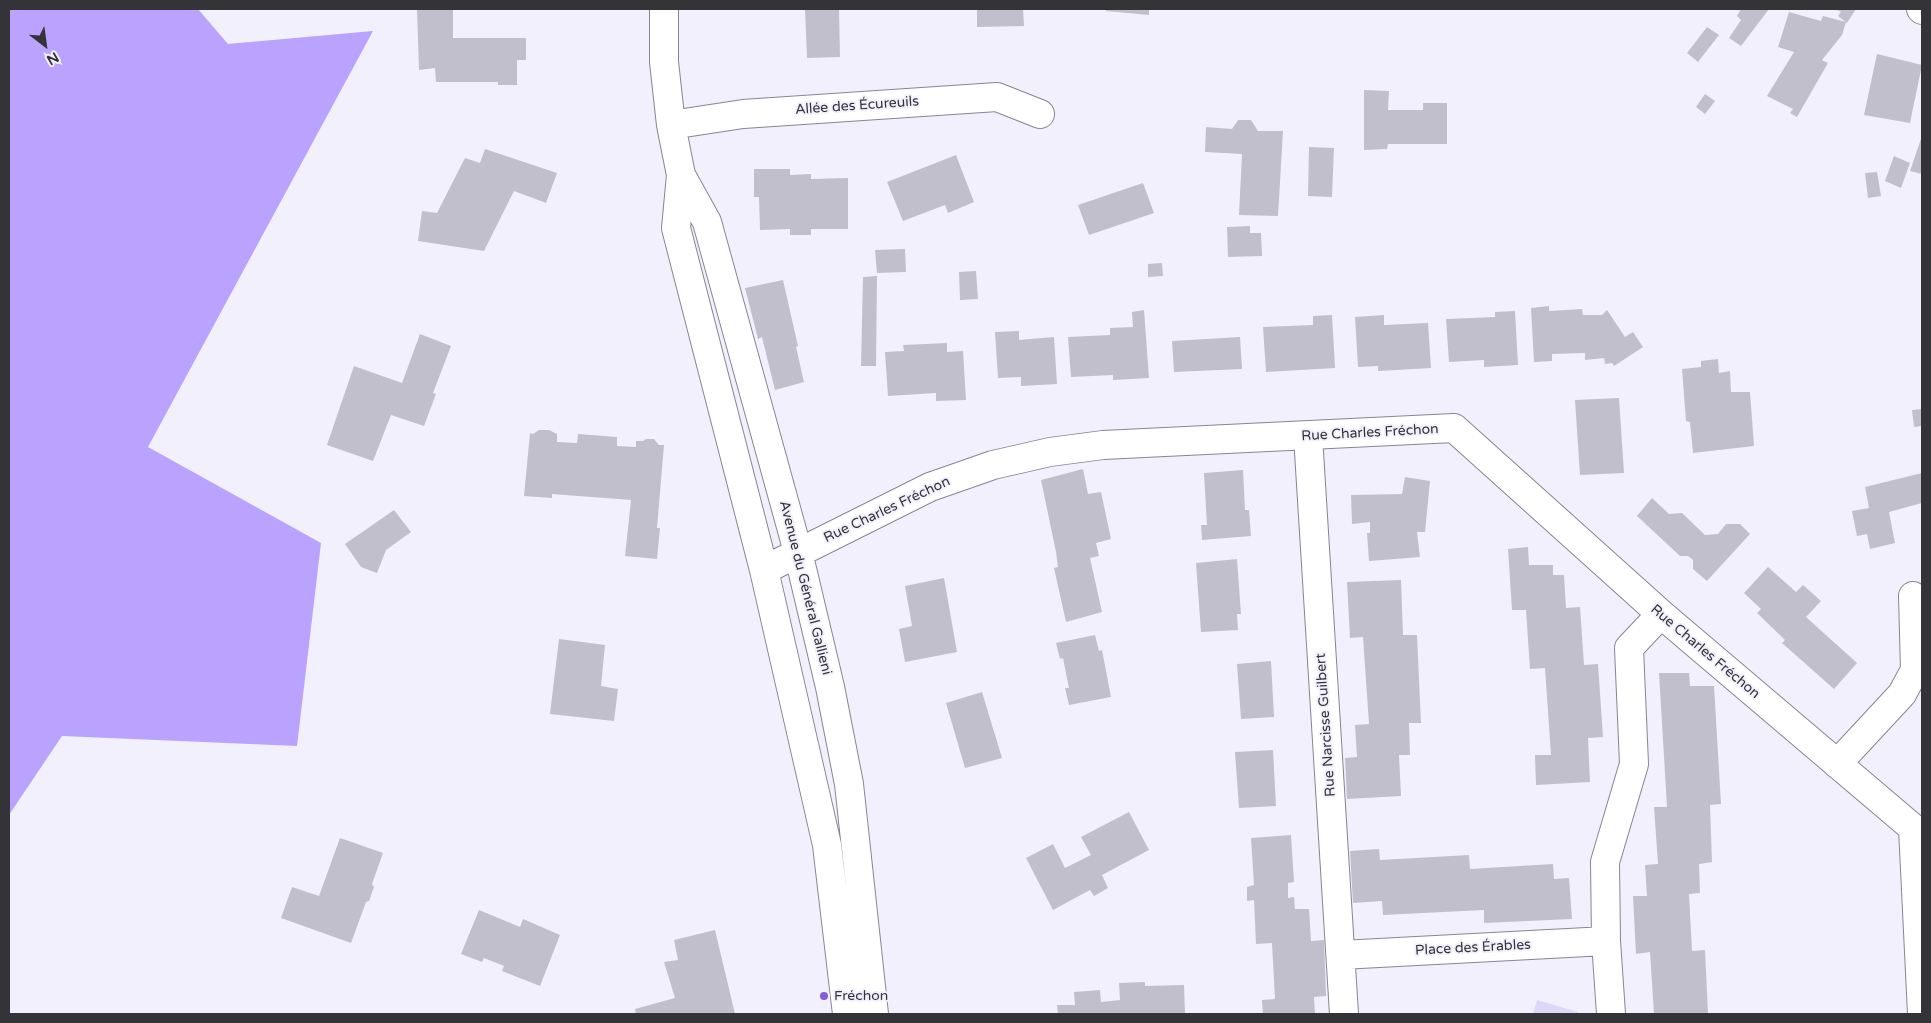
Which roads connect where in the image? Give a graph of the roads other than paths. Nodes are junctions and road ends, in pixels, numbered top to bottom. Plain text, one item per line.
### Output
1 (664, 9) edge
2 (1040, 114) dead end
3 (671, 125) junction
4 (681, 175) junction
5 (1308, 436) junction
6 (798, 552) junction
7 (764, 570) junction
8 (1913, 596) dead end
9 (1661, 614) junction
10 (830, 687) junction
11 (794, 695) junction
12 (1837, 764) junction
13 (1606, 941) junction
14 (1341, 954) junction
15 (847, 1014) edge
16 (874, 1014) edge
17 (1344, 1014) edge
18 (1611, 1014) edge
19 (1922, 1014) edge

1 - 3 street, Avenue du Général Gallieni
2 - 3 street, Allée des Écureuils
3 - 4 street, Avenue du Général Gallieni
4 - 6 street, Avenue du Général Gallieni
4 - 7 street, Avenue du Général Gallieni
5 - 6 street, Rue Charles Fréchon
5 - 9 street, Rue Charles Fréchon
5 - 14 street, Rue Narcisse Guilbert
6 - 7 street, Rue Charles Fréchon
6 - 10 street, Avenue du Général Gallieni
7 - 11 street, Avenue du Général Gallieni
8 - 12 street
9 - 12 street, Rue Charles Fréchon
9 - 13 street
10 - 11 street
10 - 16 street, Avenue du Général Gallieni
11 - 15 street, Avenue du Général Gallieni
12 - 19 street, Rue Charles Fréchon
13 - 14 street, Place des Érables
13 - 18 street
14 - 17 street, Rue Narcisse Guilbert

